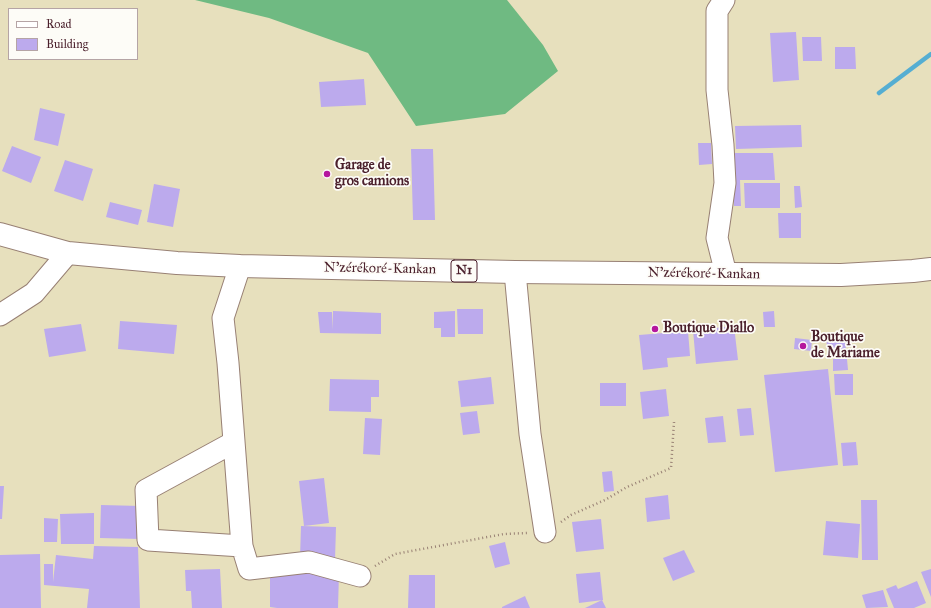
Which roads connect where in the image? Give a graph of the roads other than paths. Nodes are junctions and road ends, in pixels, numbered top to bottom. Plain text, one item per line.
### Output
1 (724, 0) edge
2 (0, 234) edge
3 (68, 253) junction
4 (240, 266) junction
5 (931, 269) edge
6 (515, 272) junction
7 (726, 274) junction
8 (0, 315) edge
9 (234, 442) junction
10 (546, 532) road end
11 (242, 546) junction
12 (360, 576) road end

1 - 7 street
2 - 3 highway, N'zérékoré-Kankan / N1
3 - 4 highway, N'zérékoré-Kankan / N1
3 - 8 street
4 - 6 highway, N'zérékoré-Kankan / N1
4 - 9 street
5 - 7 highway, N'zérékoré-Kankan / N1
6 - 7 highway, N'zérékoré-Kankan / N1
6 - 10 street
9 - 11 street
9 - 11 street
11 - 12 street

